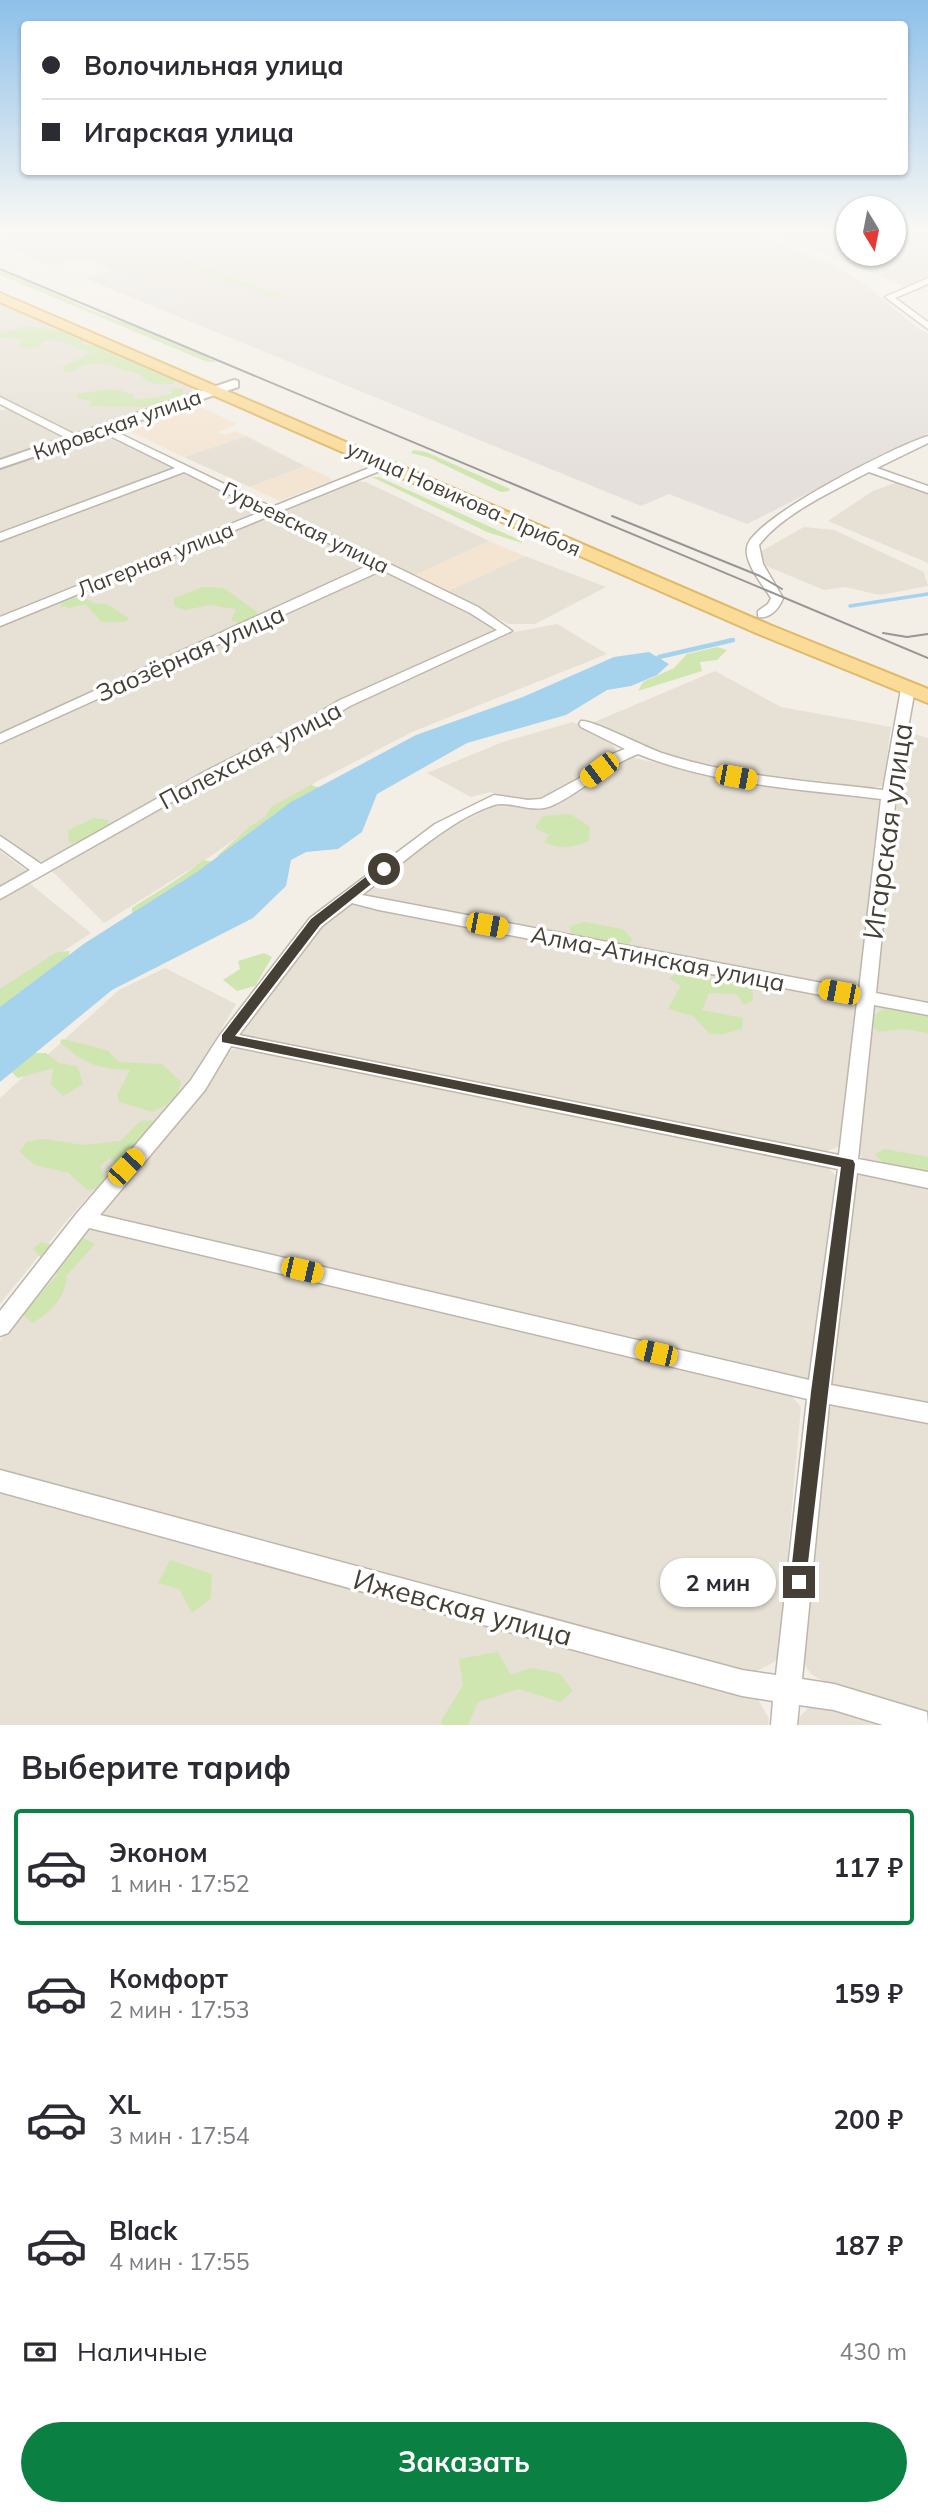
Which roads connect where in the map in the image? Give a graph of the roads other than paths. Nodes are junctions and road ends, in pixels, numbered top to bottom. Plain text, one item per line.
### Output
1 (26, 308) edge
2 (52, 308) edge
3 (904, 308) edge
4 (928, 326) edge
5 (234, 384) junction
6 (214, 390) junction
7 (0, 400) edge
8 (5, 407) edge
9 (104, 429) junction
10 (76, 439) junction
11 (928, 439) edge
12 (0, 464) edge
13 (388, 464) junction
14 (867, 468) junction
15 (183, 469) junction
16 (928, 490) edge
17 (275, 511) junction
18 (0, 537) edge
19 (378, 563) junction
20 (762, 614) junction
21 (0, 622) edge
22 (506, 631) joint
23 (928, 682) edge
24 (908, 689) junction
25 (928, 697) edge
26 (586, 724) dead end
27 (0, 739) edge
28 (636, 750) junction
29 (889, 795) junction
30 (0, 841) edge
31 (41, 871) junction
32 (0, 894) edge
33 (347, 896) junction
34 (866, 997) junction
35 (928, 1009) edge
36 (226, 1039) junction
37 (848, 1164) junction
38 (928, 1180) edge
39 (84, 1219) junction
40 (0, 1327) edge
41 (819, 1392) junction
42 (928, 1413) edge
43 (0, 1481) edge
44 (787, 1690) junction
45 (784, 1725) edge
46 (927, 1725) edge

1 - 6 main road, улица Новикова-Прибоя
2 - 5 main road, улица Новикова-Прибоя
3 - 4 street
5 - 6 street, Кировская улица
5 - 20 main road, улица Новикова-Прибоя
6 - 9 street, Кировская улица
6 - 13 main road, улица Новикова-Прибоя
7 - 8 street
8 - 10 street
9 - 10 street, Кировская улица
9 - 15 street, Гурьевская улица
10 - 12 street, Кировская улица
11 - 14 street
13 - 17 street, Лагерная улица
13 - 24 main road, улица Новикова-Прибоя
14 - 16 street
14 - 20 street
15 - 17 street, Гурьевская улица
15 - 18 street
17 - 19 street, Гурьевская улица
17 - 21 street, Лагерная улица
19 - 22 street, Гурьевская улица
19 - 27 street, Заозёрная улица
20 - 23 main road, улица Новикова-Прибоя
22 - 31 street, Палехская улица
24 - 25 main road, улица Новикова-Прибоя
24 - 29 street, Игарская улица
26 - 28 street
28 - 29 street
28 - 33 street
29 - 34 street, Игарская улица
30 - 31 street
31 - 32 street, Палехская улица
33 - 34 street, Алма-Атинская улица
33 - 36 street
34 - 35 street, Алма-Атинская улица
34 - 37 street, Игарская улица
36 - 37 street
36 - 39 street
37 - 38 street
37 - 41 street, Игарская улица
39 - 40 street
39 - 41 street
41 - 42 street
41 - 44 street, Игарская улица
43 - 44 street, Ижевская улица
44 - 45 street, Игарская улица
44 - 46 street, Ижевская улица

